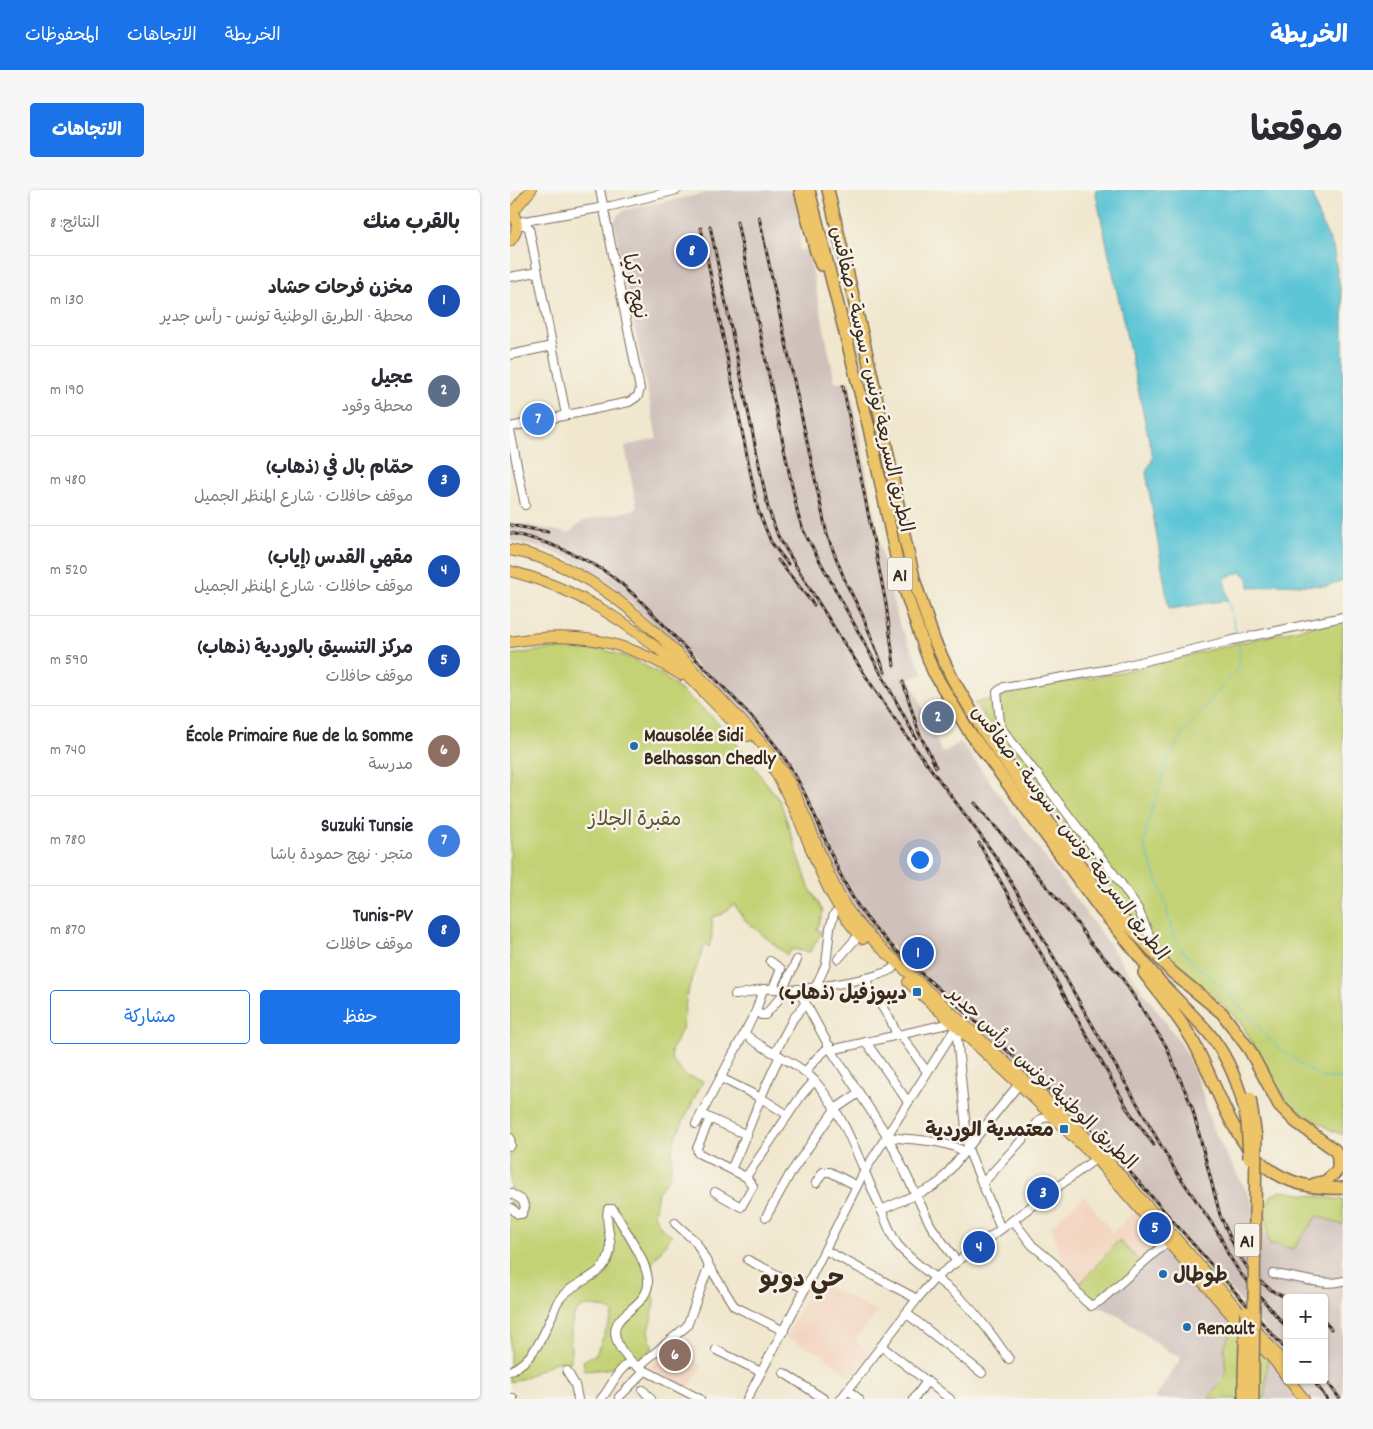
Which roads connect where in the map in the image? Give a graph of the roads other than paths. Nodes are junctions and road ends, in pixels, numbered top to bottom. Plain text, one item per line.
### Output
1 (522, 190) edge
2 (531, 190) edge
3 (600, 190) edge
4 (828, 190) edge
5 (833, 190) edge
6 (672, 191) edge
7 (802, 192) edge
8 (604, 208) junction
9 (513, 215) edge
10 (838, 236) junction
11 (510, 241) edge
12 (537, 272) junction
13 (510, 277) edge
14 (552, 346) junction
15 (510, 355) edge
16 (566, 415) junction
17 (510, 429) edge
18 (525, 505) dead end
19 (510, 550) edge
20 (510, 571) edge
21 (1343, 617) edge
22 (510, 642) edge
23 (700, 687) junction
24 (1037, 773) junction
25 (1024, 785) junction
26 (1106, 909) junction
27 (834, 914) dead end
28 (859, 934) junction
29 (1151, 939) dead end
30 (838, 959) dead end
31 (797, 960) dead end
32 (770, 961) dead end
33 (893, 968) junction
34 (864, 978) junction
35 (816, 986) junction
36 (773, 988) junction
37 (763, 989) junction
38 (798, 989) junction
39 (785, 990) junction
40 (735, 995) dead end
41 (805, 1004) junction
42 (756, 1011) junction
43 (956, 1023) junction
44 (744, 1033) junction
45 (899, 1035) junction
46 (866, 1042) junction
47 (830, 1048) junction
48 (777, 1055) junction
49 (805, 1072) junction
50 (927, 1072) junction
51 (721, 1078) junction
52 (814, 1081) junction
53 (1018, 1084) junction
54 (859, 1093) junction
55 (761, 1098) junction
56 (908, 1102) junction
57 (835, 1109) junction
58 (701, 1114) junction
59 (788, 1115) junction
60 (1052, 1116) junction
61 (710, 1118) junction
62 (1296, 1122) junction
63 (696, 1124) dead end
64 (747, 1135) junction
65 (887, 1136) junction
66 (510, 1138) edge
67 (1343, 1145) edge
68 (510, 1146) edge
69 (966, 1151) junction
70 (1099, 1156) junction
71 (731, 1168) junction
72 (864, 1172) junction
73 (746, 1177) junction
74 (816, 1183) dead end
75 (982, 1184) junction
76 (1308, 1185) junction
77 (857, 1186) junction
78 (1343, 1188) edge
79 (715, 1192) dead end
80 (510, 1193) edge
81 (915, 1194) junction
82 (511, 1208) dead end
83 (881, 1210) junction
84 (766, 1218) dead end
85 (1013, 1220) junction
86 (675, 1223) dead end
87 (1001, 1229) junction
88 (1168, 1241) junction
89 (825, 1250) junction
90 (748, 1260) dead end
91 (957, 1262) junction
92 (709, 1266) junction
93 (1274, 1274) dead end
94 (935, 1278) junction
95 (1343, 1281) edge
96 (805, 1290) junction
97 (917, 1298) junction
98 (906, 1313) junction
99 (784, 1331) junction
100 (882, 1346) junction
101 (716, 1350) dead end
102 (1009, 1358) dead end
103 (1283, 1362) edge
104 (638, 1367) junction
105 (510, 1371) edge
106 (567, 1371) dead end
107 (761, 1372) junction
108 (1283, 1372) edge
109 (784, 1373) dead end
110 (982, 1373) dead end
111 (1249, 1379) junction
112 (927, 1381) junction
113 (1292, 1384) edge
114 (1299, 1384) edge
115 (643, 1390) dead end
116 (848, 1390) junction
117 (619, 1397) dead end
118 (578, 1399) edge
119 (601, 1399) edge
120 (651, 1399) edge
121 (700, 1399) edge
122 (747, 1399) edge
123 (824, 1399) edge
124 (841, 1399) edge
125 (859, 1399) edge
126 (914, 1399) edge
127 (950, 1399) edge
128 (1244, 1399) edge
129 (1253, 1399) edge
130 (1304, 1399) edge
131 (1310, 1399) edge

1 - 9 main road
2 - 9 main road
3 - 8 street, نهج تركيا
4 - 10 highway, الطريق السريعة تونس - سوسة - صفاقس / A1
5 - 10 highway
6 - 8 street
7 - 26 highway, الطريق السريعة تونس - سوسة - صفاقس / A1
8 - 9 street
8 - 16 street, نهج تركيا
9 - 11 main road
9 - 12 street
10 - 25 highway, الطريق السريعة تونس - سوسة - صفاقس / A1
12 - 13 street
12 - 14 street
14 - 15 street
14 - 16 street
16 - 17 street
17 - 18 street
19 - 43 main road, الطريق الوطنية تونس - رأس جدير
20 - 23 main road, الطريق الوطنية تونس - رأس جدير
21 - 24 street
22 - 23 main road
23 - 28 main road, الطريق الوطنية تونس - رأس جدير
24 - 25 street
24 - 29 street
25 - 26 highway, الطريق السريعة تونس - سوسة - صفاقس / A1
26 - 62 highway
26 - 76 highway
26 - 111 highway, الطريق السريعة تونس - سوسة - صفاقس / A1, bridge
27 - 35 street
28 - 30 street
28 - 33 main road, الطريق الوطنية تونس - رأس جدير
31 - 39 street
32 - 36 street
33 - 34 street
33 - 43 main road, الطريق الوطنية تونس - رأس جدير
34 - 35 street
34 - 45 street
35 - 38 street
36 - 37 street
36 - 39 street
37 - 40 street
37 - 42 street
38 - 39 street
38 - 41 street
39 - 42 street
41 - 47 street
41 - 48 street
42 - 44 street
43 - 45 street
43 - 50 street
43 - 53 main road, الطريق الوطنية تونس - رأس جدير
43 - 69 street
43 - 70 main road, الطريق الوطنية تونس - رأس جدير
44 - 48 street
44 - 51 street
45 - 46 street
45 - 50 street
46 - 47 street
46 - 56 street
47 - 49 street
47 - 54 street
48 - 49 street
48 - 55 street
49 - 52 street
50 - 56 street
51 - 55 street
51 - 58 street
52 - 57 street
52 - 59 street
53 - 60 main road, الطريق الوطنية تونس - رأس جدير
53 - 69 street
54 - 57 street
54 - 65 street
55 - 59 street
55 - 64 street
56 - 65 street
57 - 72 street
57 - 84 street
58 - 61 street
58 - 63 street
59 - 73 street
60 - 70 main road, الطريق الوطنية تونس - رأس جدير
60 - 75 street
61 - 64 street
61 - 71 street
62 - 67 highway
62 - 76 highway
64 - 71 street
65 - 69 street
65 - 72 street
65 - 81 street
66 - 68 street
69 - 75 street
69 - 81 street
70 - 85 street
70 - 88 main road, الطريق الوطنية تونس - رأس جدير
70 - 103 main road, الطريق الوطنية تونس - رأس جدير
71 - 73 street
72 - 77 street
72 - 83 street
73 - 79 street
74 - 77 street
75 - 87 street
76 - 78 highway
77 - 89 street
80 - 82 street
81 - 83 street
81 - 91 street
83 - 94 street
85 - 87 street
85 - 88 street
86 - 92 street
87 - 91 street
88 - 108 main road, الطريق الوطنية تونس - رأس جدير
89 - 96 street
89 - 97 street
90 - 96 street
91 - 94 street
92 - 99 street
92 - 104 street
93 - 95 street
94 - 97 street
94 - 102 street
96 - 99 street
97 - 98 street
98 - 100 street
98 - 110 street
99 - 107 street
100 - 112 street
100 - 116 street
101 - 107 street
104 - 105 street
104 - 117 street
104 - 119 street
104 - 121 street
106 - 118 street
107 - 122 street
109 - 123 street
111 - 128 highway, الطريق السريعة تونس - سوسة - صفاقس / A1
111 - 129 highway, الطريق السريعة تونس - سوسة - صفاقس / A1
112 - 126 street
112 - 127 street
113 - 130 main road
114 - 131 main road
115 - 120 street
116 - 124 street
116 - 125 street

